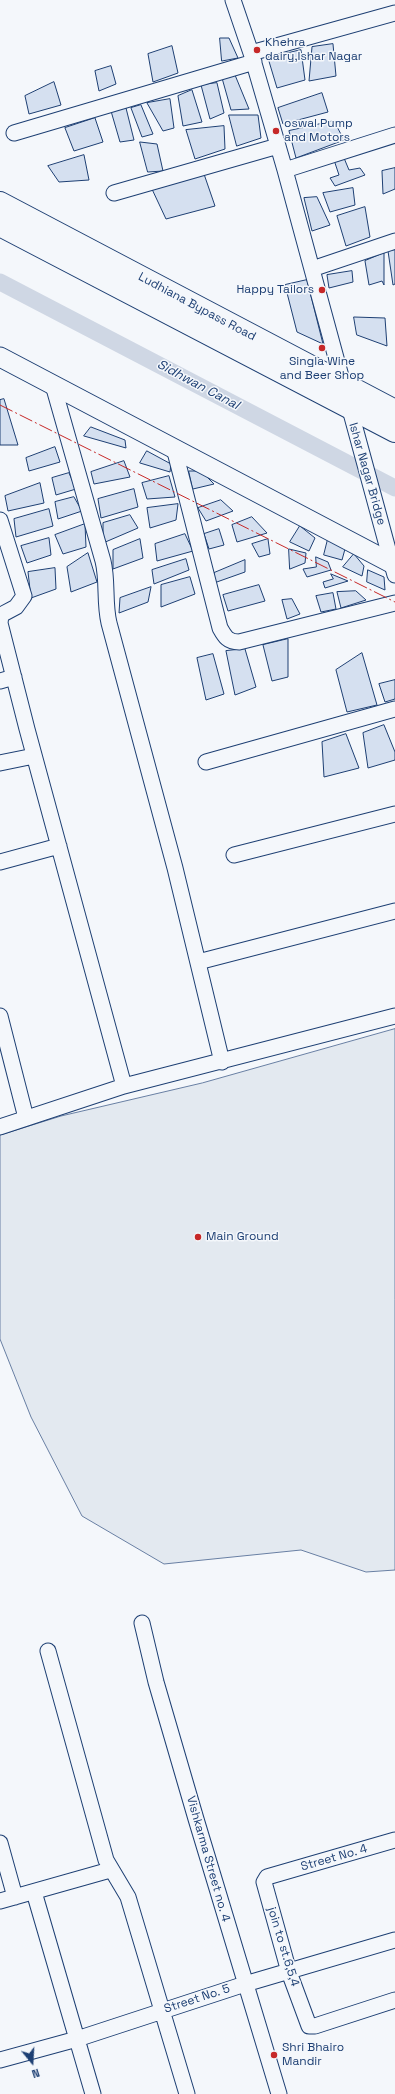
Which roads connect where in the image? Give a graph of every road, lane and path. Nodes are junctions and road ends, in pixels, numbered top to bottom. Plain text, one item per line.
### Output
1 (233, 0) edge
2 (395, 13) edge
3 (253, 58) junction
4 (14, 133) dead end
5 (395, 135) edge
6 (278, 146) junction
7 (285, 170) junction
8 (114, 192) dead end
9 (0, 203) edge
10 (0, 225) edge
11 (395, 241) edge
12 (312, 269) junction
13 (0, 357) edge
14 (53, 384) junction
15 (342, 384) junction
16 (395, 411) edge
17 (351, 416) junction
18 (395, 431) edge
19 (174, 448) junction
20 (0, 520) edge
21 (394, 568) edge
22 (395, 603) edge
23 (1, 615) edge
24 (7, 679) edge
25 (395, 709) edge
26 (34, 756) junction
27 (206, 762) dead end
28 (0, 763) edge
29 (395, 814) edge
30 (59, 846) junction
31 (234, 855) dead end
32 (0, 862) edge
33 (395, 911) edge
34 (198, 962) junction
35 (0, 1016) edge
36 (395, 1016) edge
37 (222, 1062) junction
38 (124, 1086) junction
39 (26, 1118) junction
40 (0, 1126) edge
41 (142, 1623) dead end
42 (48, 1651) dead end
43 (395, 1840) edge
44 (0, 1843) edge
45 (110, 1870) junction
46 (274, 1875) joint
47 (34, 1892) junction
48 (15, 1897) junction
49 (0, 1901) edge
50 (395, 1940) edge
51 (290, 1972) junction
52 (245, 1984) junction
53 (395, 2000) edge
54 (161, 2011) junction
55 (77, 2039) junction
56 (0, 2060) edge
57 (93, 2094) edge
58 (187, 2094) edge
59 (279, 2094) edge

1 - 3 street, Ishar Nagar Bridge
2 - 3 street
3 - 4 street
3 - 6 street, Ishar Nagar Bridge
5 - 7 street
6 - 7 street, Ishar Nagar Bridge
6 - 8 street
7 - 12 street, Ishar Nagar Bridge
9 - 15 highway, Ludhiana Bypass Road
10 - 17 highway, Ludhiana Bypass Road
11 - 12 street
12 - 15 street, Ishar Nagar Bridge
13 - 14 street
14 - 19 street
14 - 34 street
15 - 16 highway, Ludhiana Bypass Road
15 - 17 street, Ishar Nagar Bridge
17 - 18 highway, Ludhiana Bypass Road
17 - 21 street, Ishar Nagar Bridge
19 - 21 street
19 - 22 street
20 - 23 street
23 - 24 street
24 - 26 street
25 - 27 street
26 - 28 street
26 - 30 street
29 - 31 street
30 - 32 street
30 - 38 street
33 - 34 street
34 - 37 street
35 - 39 street
36 - 37 street
37 - 38 street
38 - 39 street
39 - 40 street
41 - 52 street, Vishkarma Street no. 4
42 - 45 street
43 - 46 street, Street No. 4
44 - 48 street
45 - 47 street
45 - 54 street
46 - 51 street, join to st.6,5,4
47 - 48 street
47 - 55 street
48 - 49 street
50 - 51 street, Street No. 5
51 - 52 street, Street No. 5
51 - 53 street, join to st.6,5,4
52 - 54 street, Street No. 5
52 - 59 street, Vishkarma Street no. 4
54 - 55 street, Street No. 5
54 - 58 street
55 - 56 street, Street No. 5
55 - 57 street

